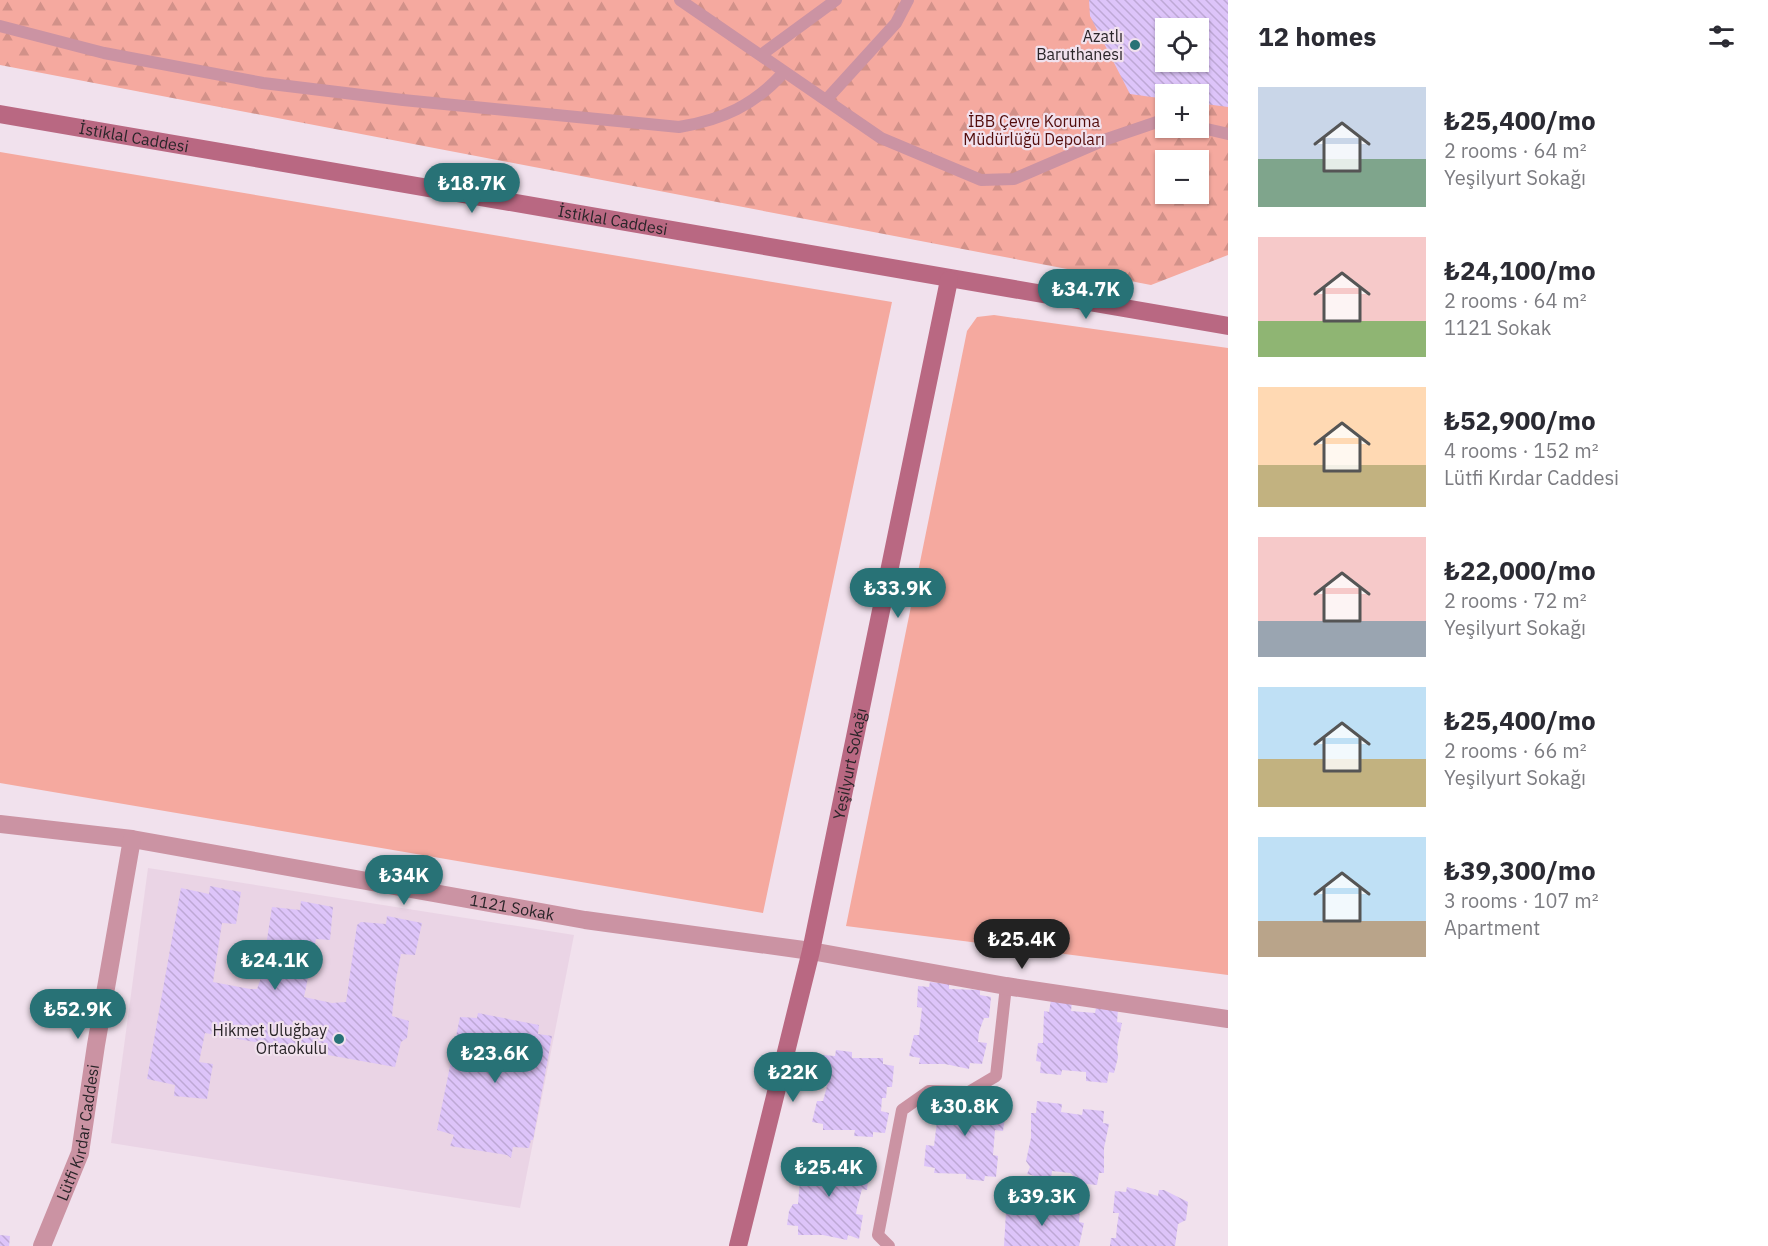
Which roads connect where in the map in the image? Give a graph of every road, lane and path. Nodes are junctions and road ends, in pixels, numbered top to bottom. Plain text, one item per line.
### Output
1 (680, 0) edge
2 (836, 0) edge
3 (908, 0) edge
4 (0, 26) edge
5 (761, 55) junction
6 (784, 72) junction
7 (826, 100) junction
8 (0, 114) edge
9 (1155, 123) edge
10 (1209, 130) edge
11 (1228, 134) edge
12 (949, 280) junction
13 (1228, 326) edge
14 (0, 824) edge
15 (132, 839) junction
16 (811, 951) junction
17 (1006, 986) junction
18 (1228, 1018) edge
19 (42, 1246) edge
20 (738, 1246) edge
21 (889, 1246) edge

1 - 5 lane
2 - 5 lane
3 - 7 lane
4 - 6 lane
5 - 6 lane
6 - 7 lane
7 - 9 lane
8 - 12 main road, İstiklal Caddesi
10 - 11 lane
12 - 13 main road, İstiklal Caddesi
12 - 16 main road, Yeşilyurt Sokağı
14 - 15 street, 1121 Sokak
15 - 16 street, 1121 Sokak
15 - 19 street, Lütfi Kırdar Caddesi
16 - 17 street, 1121 Sokak
16 - 20 main road, Yeşilyurt Sokağı
17 - 18 street, 1121 Sokak
17 - 21 lane

